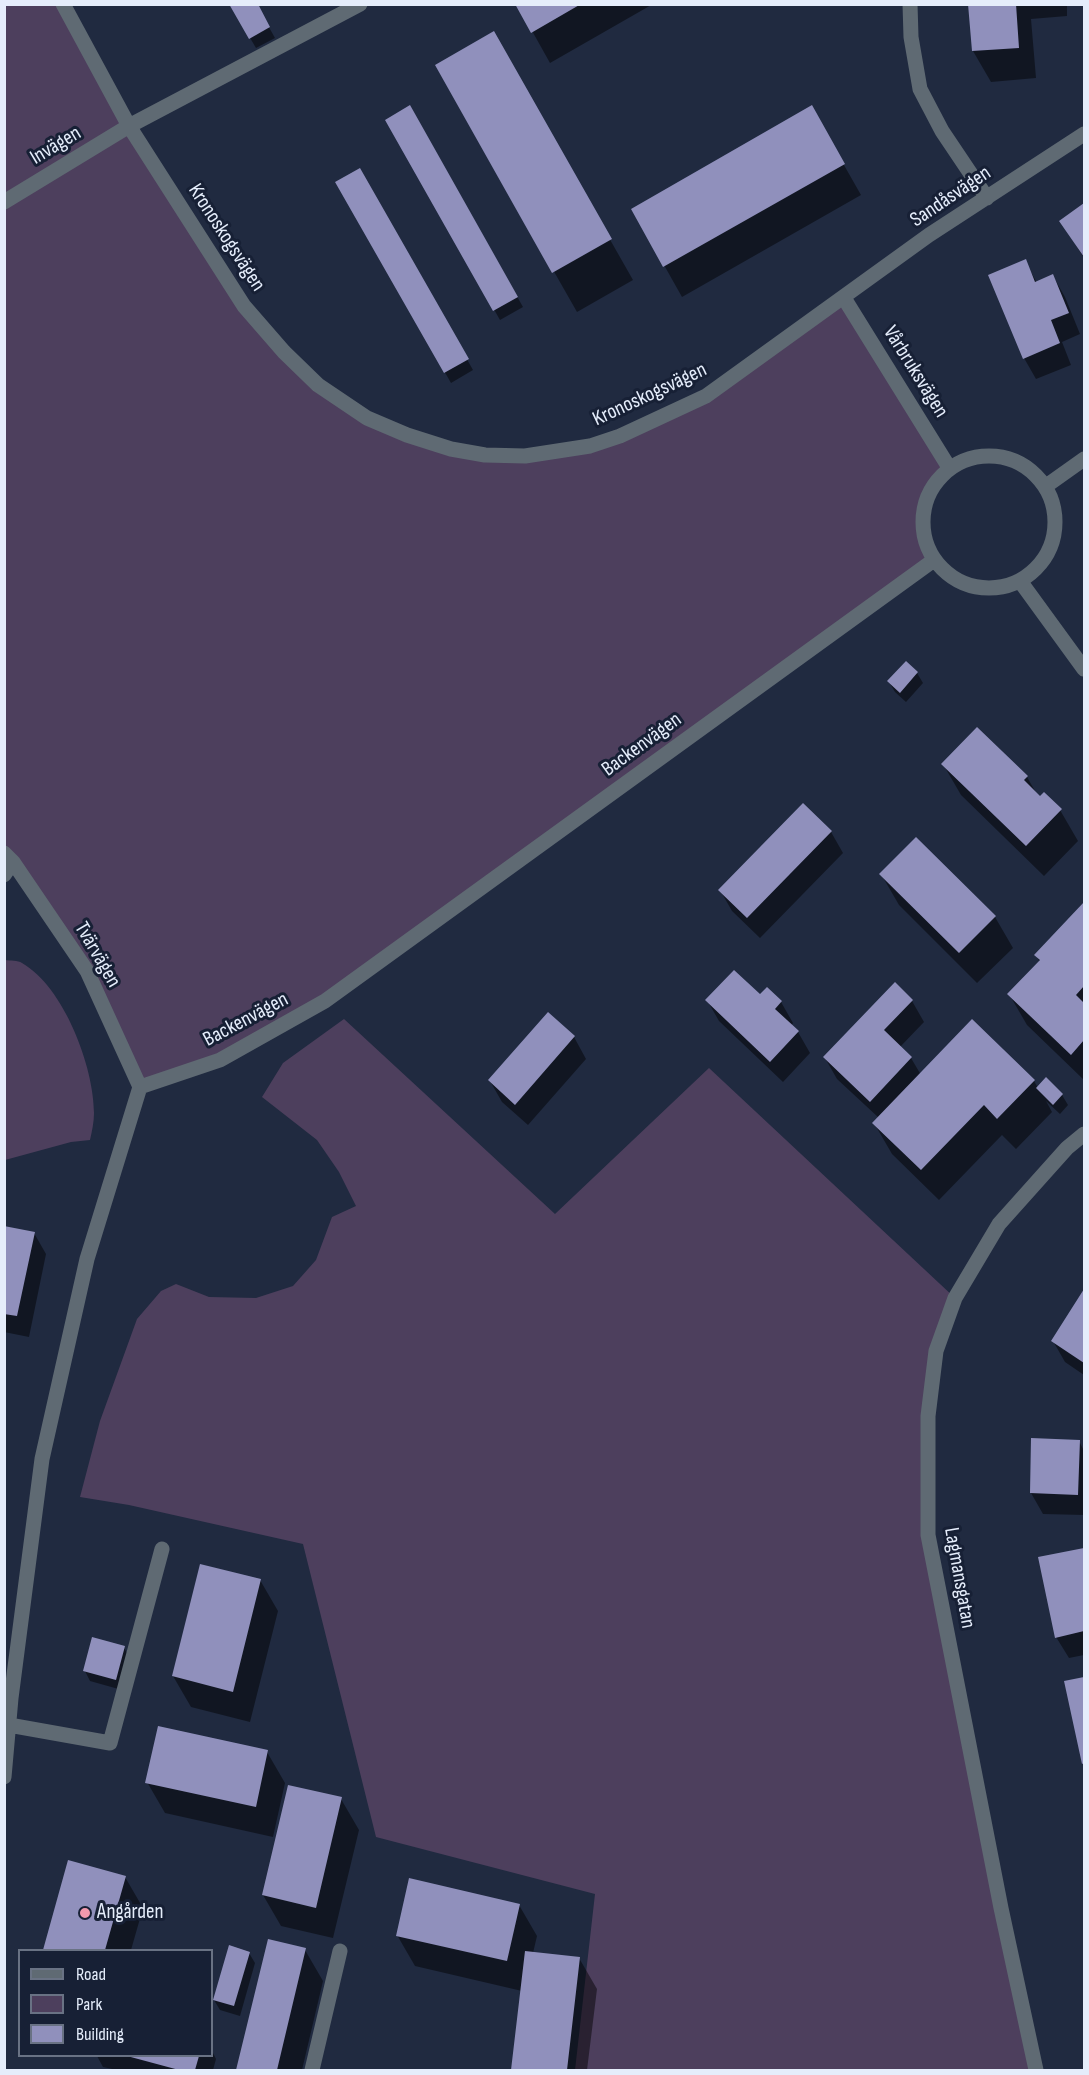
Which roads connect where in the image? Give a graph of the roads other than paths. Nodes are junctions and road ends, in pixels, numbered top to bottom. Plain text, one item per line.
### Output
1 (63, 4) edge
2 (360, 4) edge
3 (910, 4) edge
4 (129, 126) junction
5 (1084, 134) edge
6 (987, 198) junction
7 (4, 202) edge
8 (844, 298) junction
9 (1084, 459) edge
10 (950, 469) junction
11 (1046, 486) junction
12 (934, 560) junction
13 (1020, 581) junction
14 (1084, 669) edge
15 (7, 863) edge
16 (140, 1087) junction
17 (1084, 1134) edge
18 (162, 1549) dead end
19 (9, 1725) junction
20 (4, 1777) edge
21 (340, 1951) dead end
22 (312, 2070) edge
23 (1036, 2070) edge

1 - 4 street, Kronoskogsvägen
2 - 4 street
3 - 6 street
4 - 7 street, Invägen
4 - 8 street, Kronoskogsvägen
5 - 6 street, Sandåsvägen
6 - 8 street, Sandåsvägen
8 - 10 street, Vårbruksvägen
9 - 11 street
10 - 11 street
10 - 12 street
11 - 13 street
12 - 13 street
12 - 16 street, Backenvägen
13 - 14 street
15 - 16 street, Tvärvägen
16 - 19 street
17 - 23 street, Lagmansgatan
18 - 19 street
19 - 20 street
21 - 22 street

